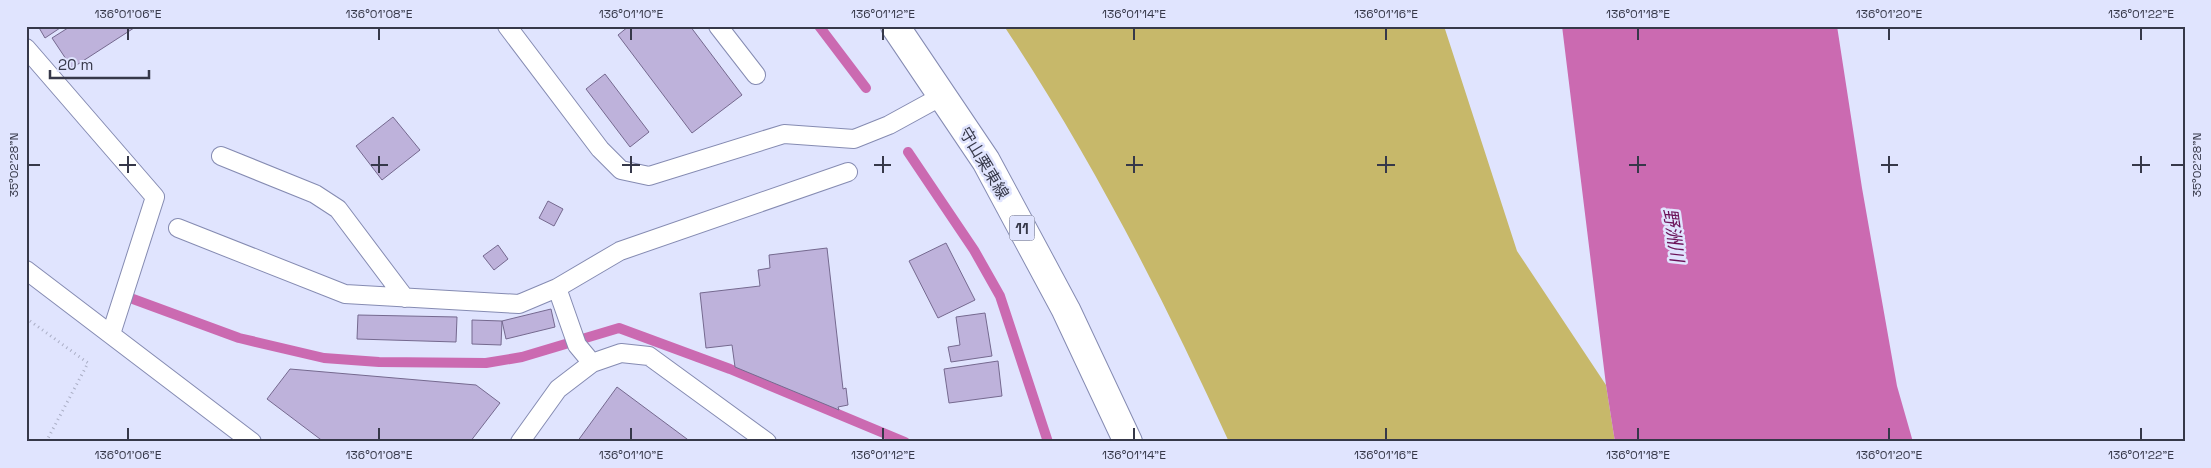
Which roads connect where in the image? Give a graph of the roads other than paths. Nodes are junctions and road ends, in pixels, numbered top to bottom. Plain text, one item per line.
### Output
1 (507, 26) edge
2 (718, 26) edge
3 (895, 26) edge
4 (26, 48) edge
5 (756, 75) dead end
6 (942, 96) junction
7 (221, 156) dead end
8 (848, 172) dead end
9 (178, 228) dead end
10 (26, 270) edge
11 (556, 288) junction
12 (405, 298) junction
13 (111, 334) junction
14 (592, 363) junction
15 (252, 442) edge
16 (520, 442) edge
17 (767, 442) edge
18 (1128, 442) edge

1 - 6 lane
2 - 5 lane
3 - 6 main road, 守山栗東線 / 11
4 - 13 lane
6 - 18 main road, 守山栗東線 / 11
7 - 12 lane
8 - 11 lane
9 - 12 lane
10 - 13 lane
11 - 12 lane
11 - 14 lane
13 - 15 lane
14 - 16 lane
14 - 17 lane

